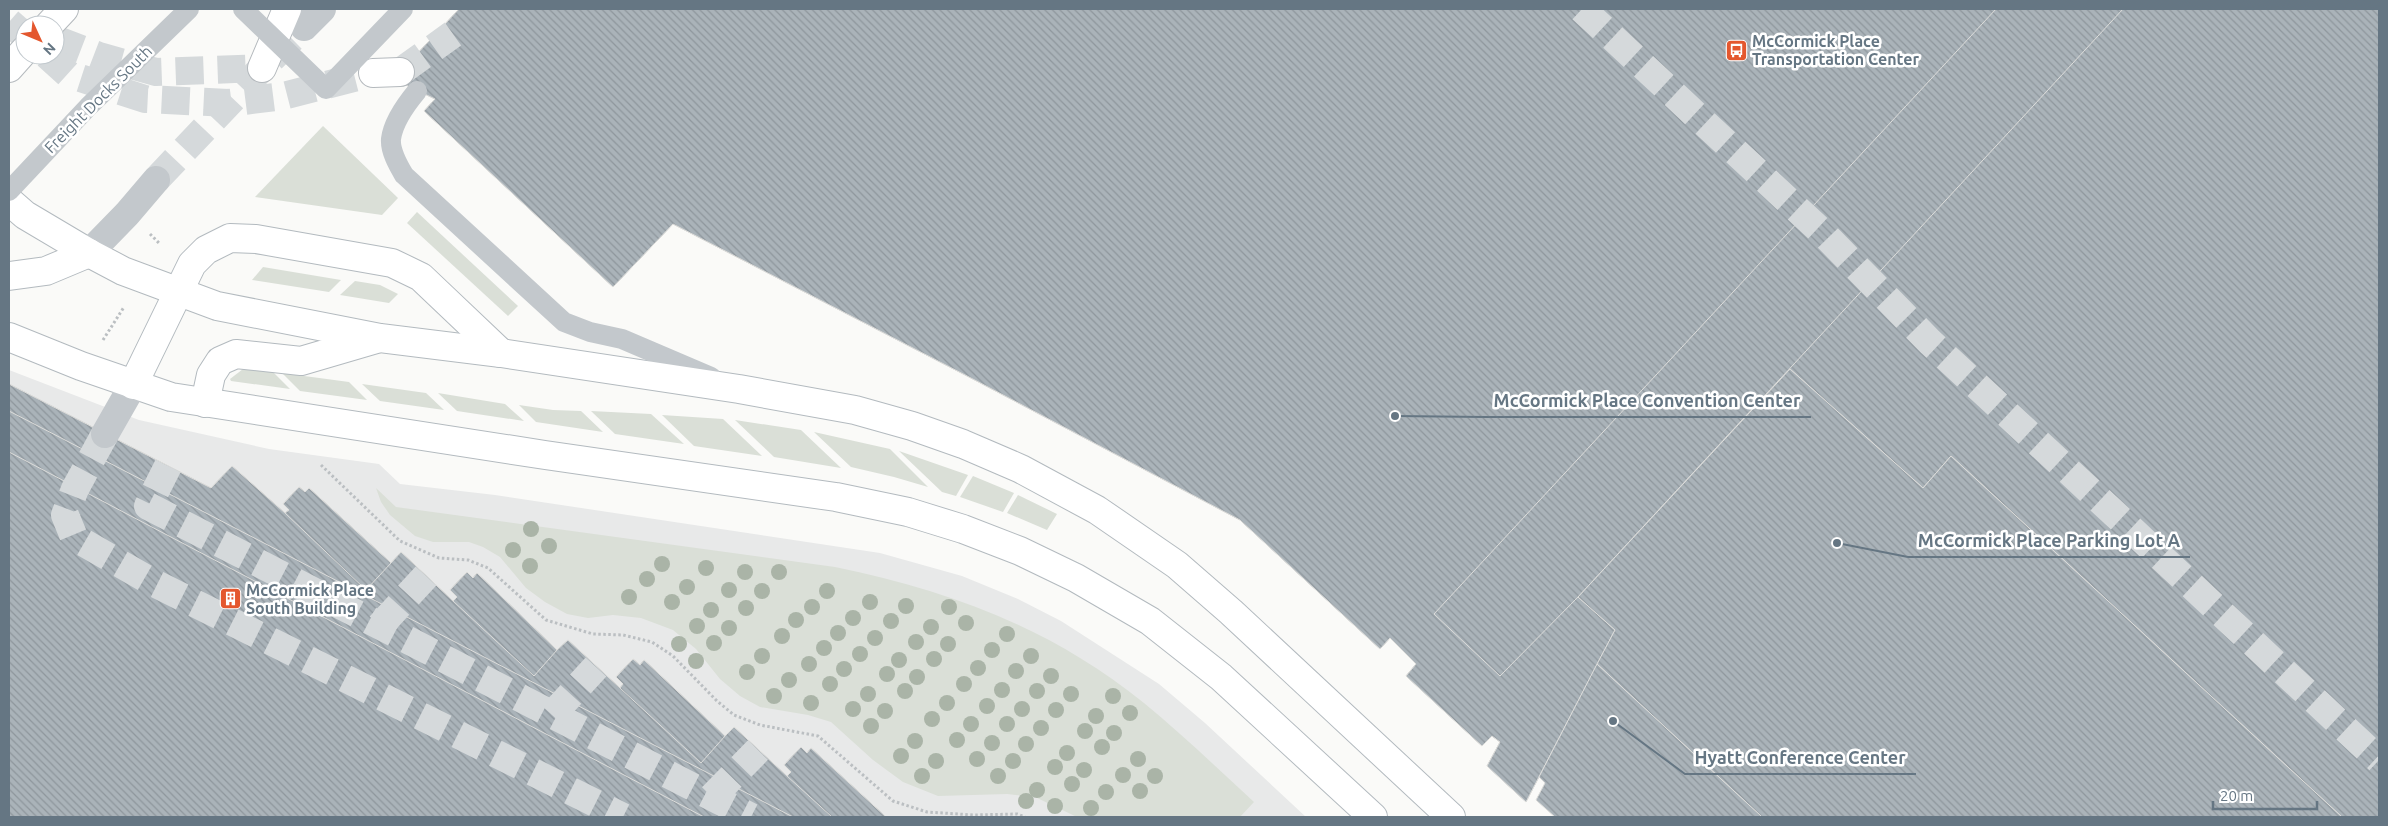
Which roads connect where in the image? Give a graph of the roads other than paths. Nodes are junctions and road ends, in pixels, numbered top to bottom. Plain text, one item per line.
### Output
1 (189, 9) edge
2 (243, 9) edge
3 (403, 9) edge
4 (305, 15) edge
5 (262, 68) tunnel mouth
6 (373, 73) tunnel mouth
7 (409, 81) joint
8 (156, 180) tunnel mouth
9 (9, 191) edge
10 (9, 201) edge
11 (89, 253) junction
12 (9, 276) edge
13 (179, 292) junction
14 (9, 337) edge
15 (380, 338) junction
16 (501, 352) junction
17 (133, 386) junction
18 (739, 389) junction
19 (205, 403) junction
20 (105, 434) tunnel mouth
21 (1373, 817) edge
22 (1451, 817) edge

1 - 9 lane, Freight Docks South, bridge
2 - 3 lane, bridge
4 - 5 main road
6 - 7 main road
7 - 18 lane
8 - 11 street
10 - 11 main road
11 - 12 main road
11 - 13 main road
13 - 15 main road
13 - 16 main road
13 - 17 main road
14 - 17 main road
15 - 16 main road
15 - 19 main road
16 - 18 main road
17 - 19 main road
17 - 20 street
18 - 22 main road
19 - 21 main road

